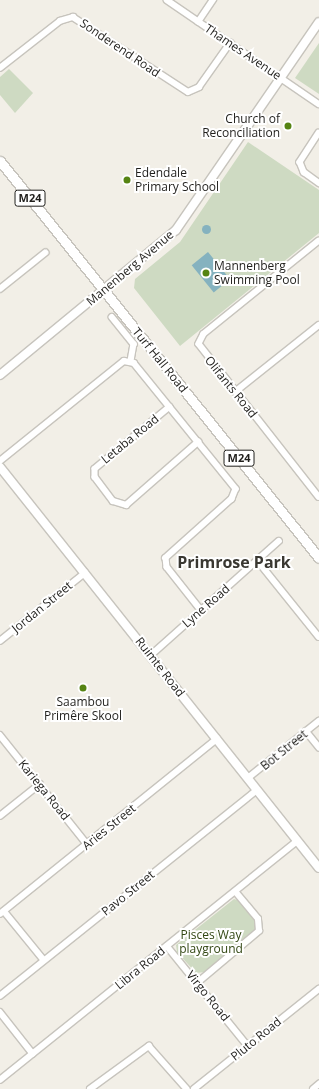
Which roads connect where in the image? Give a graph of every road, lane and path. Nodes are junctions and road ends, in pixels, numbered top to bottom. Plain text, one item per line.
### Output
1 (166, 0) edge
2 (213, 0) edge
3 (198, 22) junction
4 (319, 22) edge
5 (230, 43) junction
6 (0, 68) edge
7 (281, 78) junction
8 (319, 104) edge
9 (319, 133) edge
10 (0, 161) edge
11 (319, 183) edge
12 (319, 241) edge
13 (45, 253) dead end
14 (0, 289) edge
15 (104, 290) junction
16 (112, 317) dead end
17 (319, 325) edge
18 (131, 361) junction
19 (0, 375) edge
20 (235, 392) junction
21 (170, 407) junction
22 (198, 442) junction
23 (0, 461) edge
24 (0, 467) edge
25 (319, 497) edge
26 (280, 541) dead end
27 (319, 558) edge
28 (258, 561) junction
29 (85, 573) junction
30 (201, 610) junction
31 (319, 637) edge
32 (0, 641) edge
33 (151, 655) junction
34 (319, 721) edge
35 (306, 732) junction
36 (0, 735) edge
37 (217, 739) junction
38 (319, 747) edge
39 (248, 778) junction
40 (40, 784) junction
41 (257, 790) junction
42 (0, 816) edge
43 (297, 841) junction
44 (88, 844) junction
45 (319, 868) edge
46 (235, 892) junction
47 (2, 912) edge
48 (167, 946) junction
49 (44, 960) junction
50 (197, 983) junction
51 (319, 989) edge
52 (0, 996) edge
53 (0, 1012) edge
54 (248, 1046) junction
55 (33, 1054) junction
56 (0, 1080) edge
57 (319, 1084) edge
58 (90, 1089) edge
59 (187, 1089) edge
60 (194, 1089) edge
61 (313, 1089) edge

1 - 3 street, Thames Avenue
2 - 3 street
3 - 5 street, Thames Avenue
4 - 7 street, Manenberg Avenue
5 - 6 street, Sonderend Road
5 - 7 street, Thames Avenue
7 - 8 street, Thames Avenue
7 - 15 street, Manenberg Avenue
9 - 11 street
10 - 15 main road, Turf Hall Road / M24
12 - 20 street, Olifants Road
13 - 14 street
15 - 19 street, Manenberg Avenue
15 - 27 main road, Turf Hall Road / M24
16 - 18 street
17 - 20 street
18 - 21 street, Letaba Road
18 - 23 street
20 - 25 street, Olifants Road
21 - 22 street, Letaba Road
21 - 22 street, Letaba Road
22 - 30 street, Letaba Road
24 - 29 street, Ruimte Road
26 - 28 street, Lyne Road
28 - 30 street, Lyne Road
28 - 31 street
29 - 32 street, Jordan Street
29 - 33 street, Ruimte Road
30 - 33 street, Lyne Road
33 - 37 street, Ruimte Road
34 - 35 street, Bot Street
35 - 38 street
35 - 39 street, Bot Street
36 - 40 street, Kariega Road
37 - 39 street, Ruimte Road
37 - 44 street, Aries Street
39 - 41 street, Ruimte Road
40 - 42 street
40 - 44 street, Kariega Road
41 - 43 street, Ruimte Road
41 - 49 street, Pavo Street
43 - 45 street, Ruimte Road
43 - 46 street, Libra Road
44 - 47 street, Aries Street
46 - 48 street, Libra Road
46 - 50 street
47 - 49 street
48 - 50 street, Virgo Road
48 - 55 street, Libra Road
49 - 52 street, Pavo Street
50 - 54 street, Virgo Road
51 - 54 street, Pluto Road
53 - 55 street
54 - 60 street, Pluto Road
55 - 56 street, Libra Road
57 - 61 street
58 - 59 street

